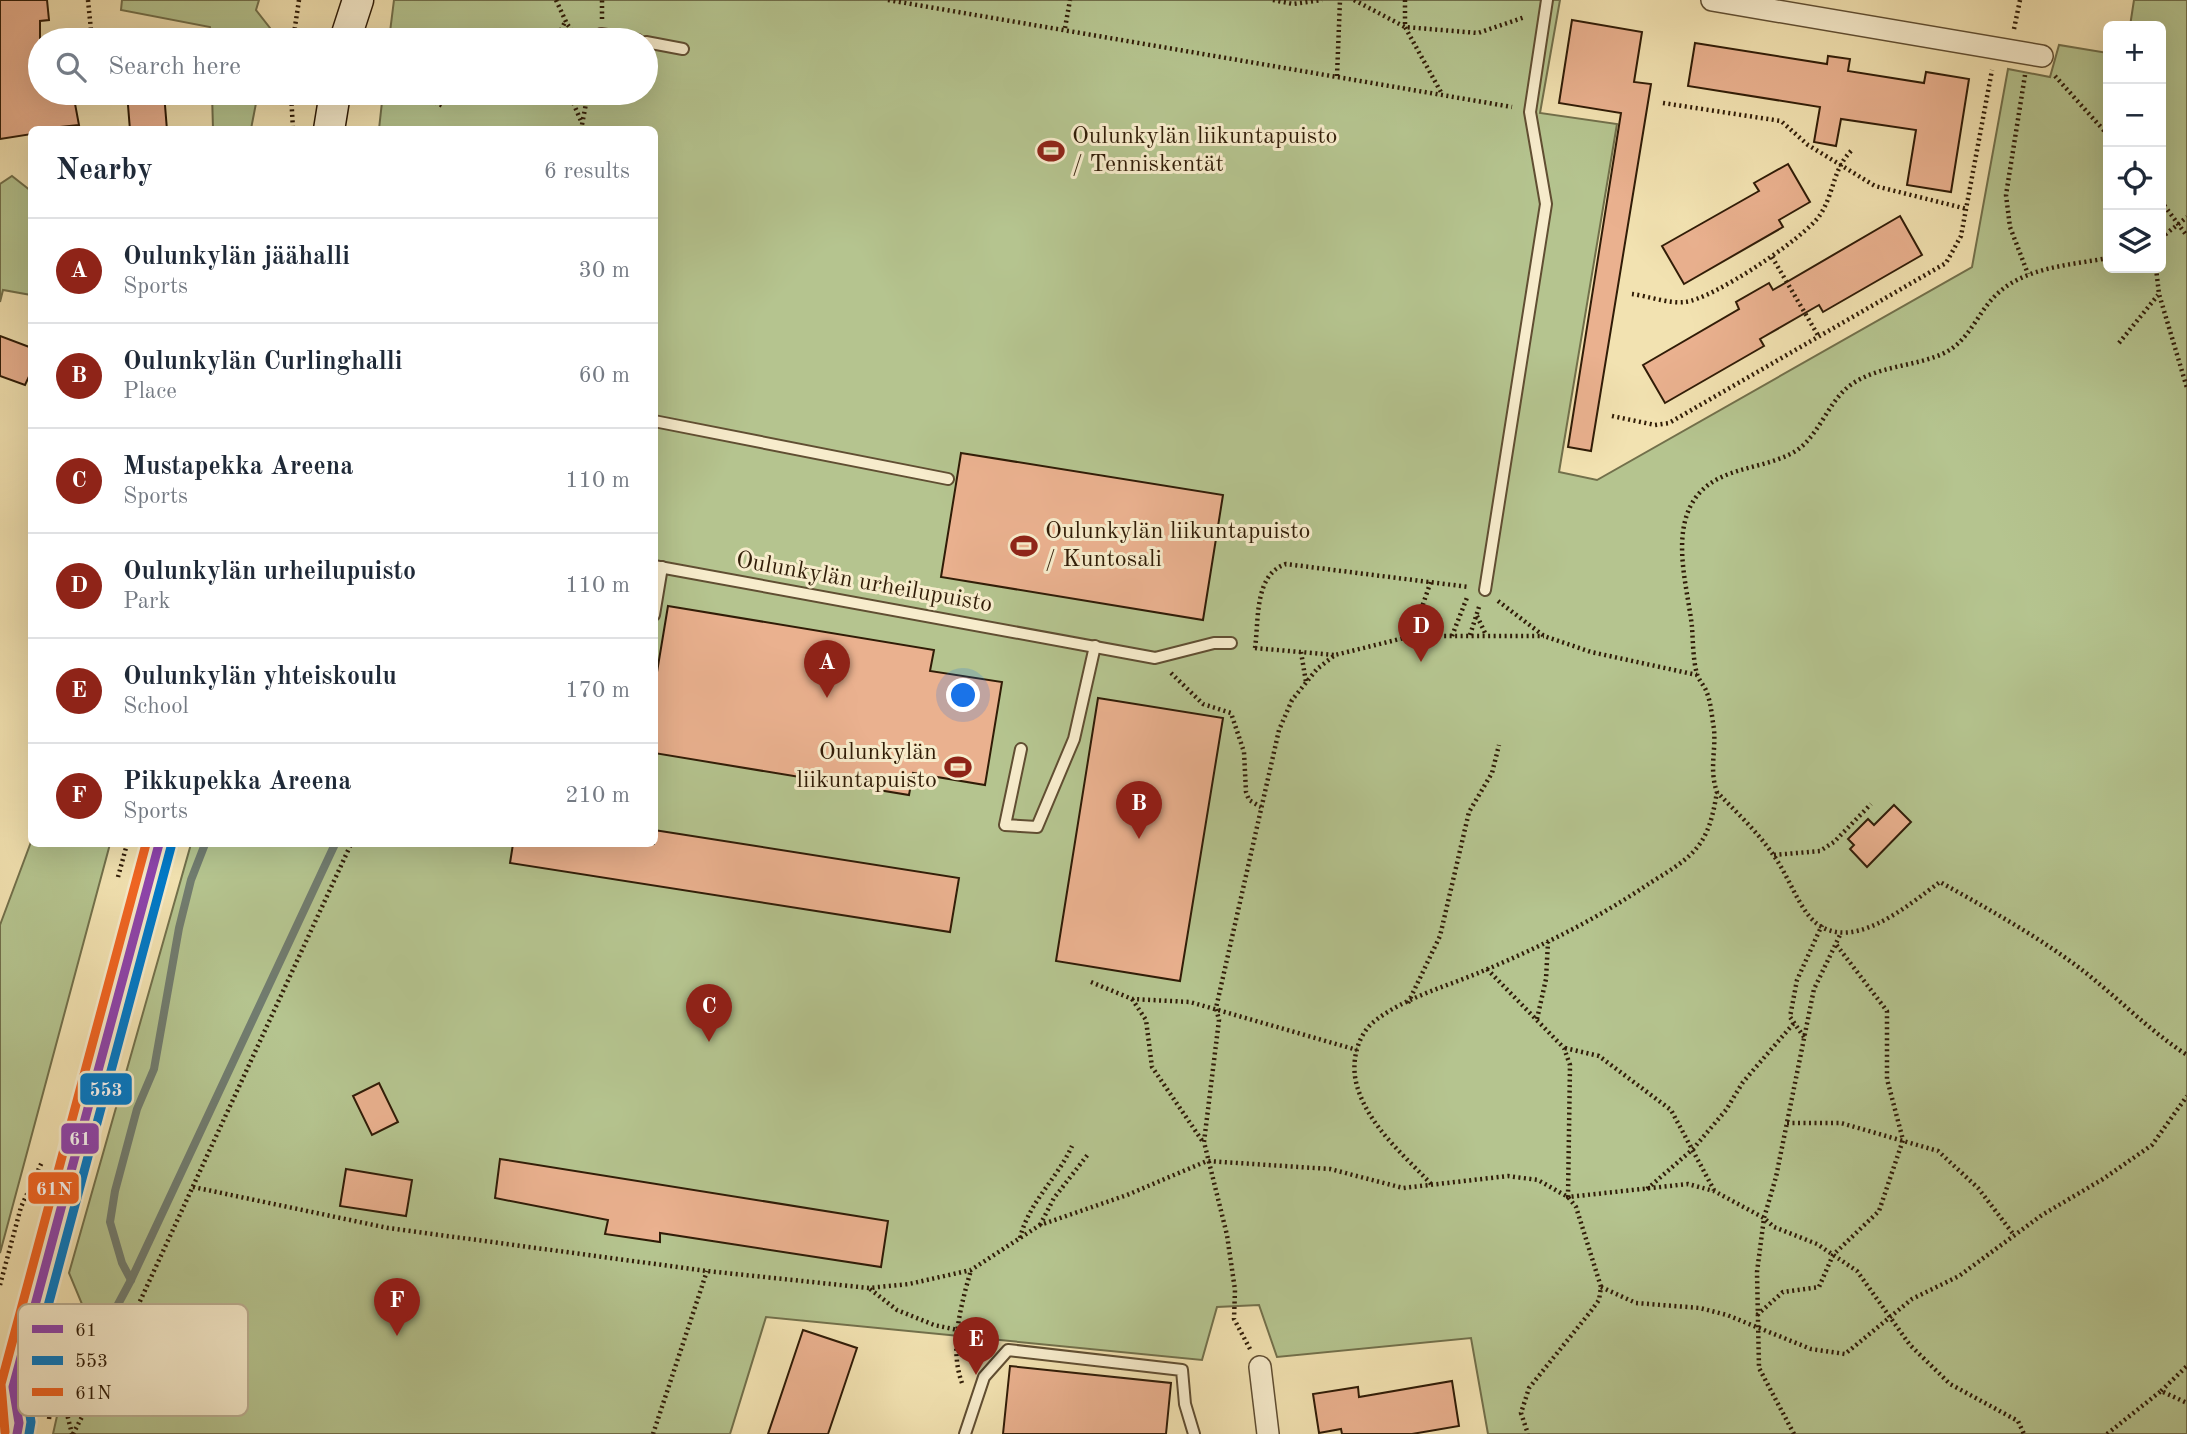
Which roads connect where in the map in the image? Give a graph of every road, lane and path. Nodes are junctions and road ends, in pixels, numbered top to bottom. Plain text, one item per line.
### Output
1 (89, 0) edge
2 (299, 0) edge
3 (342, 0) edge
4 (358, 0) edge
5 (556, 0) edge
6 (888, 0) edge
7 (1070, 0) edge
8 (1273, 0) edge
9 (1322, 0) edge
10 (1340, 0) edge
11 (1354, 0) edge
12 (1405, 0) edge
13 (1548, 0) edge
14 (1712, 0) edge
15 (1526, 17) dead end
16 (565, 21) junction
17 (1405, 27) junction
18 (91, 28) edge
19 (295, 28) edge
20 (343, 28) edge
21 (348, 28) edge
22 (562, 28) edge
23 (571, 28) edge
24 (1065, 28) junction
25 (658, 44) edge
26 (1996, 48) junction
27 (683, 49) dead end
28 (2040, 61) junction
29 (1338, 76) junction
30 (1442, 94) junction
31 (1663, 103) dead end
32 (292, 105) edge
33 (333, 105) edge
34 (573, 105) edge
35 (586, 105) edge
36 (1530, 112) junction
37 (293, 126) edge
38 (329, 126) edge
39 (581, 126) edge
40 (581, 126) edge
41 (2103, 130) edge
42 (1853, 149) dead end
43 (1839, 162) junction
44 (2166, 208) edge
45 (1967, 209) junction
46 (2187, 217) edge
47 (2178, 226) junction
48 (2166, 234) edge
49 (2187, 236) edge
50 (1772, 257) junction
51 (2103, 259) edge
52 (2157, 273) edge
53 (2028, 274) junction
54 (1632, 294) dead end
55 (2159, 294) junction
56 (1819, 337) junction
57 (2119, 343) dead end
58 (2187, 388) edge
59 (1612, 416) dead end
60 (658, 422) edge
61 (948, 479) dead end
62 (658, 567) edge
63 (1431, 581) junction
64 (1471, 588) junction
65 (1485, 590) junction
66 (1476, 616) junction
67 (1470, 635) junction
68 (1486, 635) junction
69 (1412, 636) junction
70 (1452, 636) junction
71 (1544, 636) junction
72 (1231, 643) joint
73 (1095, 646) junction
74 (1255, 648) junction
75 (1301, 652) junction
76 (1335, 655) junction
77 (1155, 657) junction
78 (1697, 675) junction
79 (1306, 683) junction
80 (1499, 745) dead end
81 (1021, 749) dead end
82 (1717, 792) junction
83 (1871, 804) dead end
84 (1261, 807) junction
85 (126, 847) edge
86 (158, 847) edge
87 (350, 847) edge
88 (1774, 855) junction
89 (116, 883) dead end
90 (1822, 925) junction
91 (1841, 933) junction
92 (1548, 942) junction
93 (1835, 943) junction
94 (1487, 969) junction
95 (1091, 982) dead end
96 (1132, 999) junction
97 (1408, 1003) junction
98 (1216, 1008) junction
99 (1537, 1020) junction
100 (1794, 1023) junction
101 (1804, 1038) junction
102 (1564, 1048) junction
103 (1357, 1050) junction
104 (2187, 1055) edge
105 (2187, 1096) edge
106 (1787, 1123) junction
107 (1903, 1140) junction
108 (1204, 1142) junction
109 (1072, 1146) dead end
110 (1693, 1149) junction
111 (1089, 1153) dead end
112 (43, 1160) dead end
113 (1207, 1161) junction
114 (1054, 1179) junction
115 (1431, 1184) junction
116 (193, 1187) junction
117 (1647, 1189) junction
118 (1714, 1191) junction
119 (1058, 1193) junction
120 (1567, 1197) junction
121 (1764, 1218) junction
122 (1040, 1225) junction
123 (2014, 1235) junction
124 (1020, 1238) junction
125 (1833, 1255) junction
126 (971, 1270) junction
127 (707, 1271) junction
128 (0, 1285) edge
129 (1601, 1287) junction
130 (869, 1288) junction
131 (32, 1304) edge
132 (139, 1304) edge
133 (1757, 1315) junction
134 (1889, 1319) junction
135 (1759, 1329) junction
136 (958, 1330) junction
137 (18, 1356) edge
138 (2187, 1366) edge
139 (1260, 1367) joint
140 (2161, 1391) junction
141 (7, 1396) edge
142 (2187, 1403) edge
143 (973, 1413) junction
144 (49, 1416) edge
145 (68, 1416) edge
146 (82, 1416) edge
147 (48, 1422) dead end
148 (17, 1434) edge
149 (72, 1434) edge
150 (653, 1434) edge
151 (965, 1434) edge
152 (1194, 1434) edge
153 (1269, 1434) edge
154 (1528, 1434) edge
155 (1794, 1434) edge
156 (2024, 1434) edge
157 (2107, 1434) edge

1 - 18 path
2 - 19 path
3 - 20 main road
4 - 21 main road
5 - 16 path
6 - 24 path
7 - 24 path
8 - 9 path
10 - 29 path
11 - 17 path
12 - 17 path
13 - 36 lane
14 - 26 street
15 - 17 path
16 - 22 path
16 - 23 path
17 - 30 path
24 - 29 path
25 - 27 lane
26 - 28 street
26 - 45 path
28 - 41 path
28 - 53 path
29 - 30 path
30 - 36 path
31 - 43 path
32 - 37 path
33 - 38 main road
34 - 39 path
35 - 40 path
36 - 65 lane
42 - 43 path
43 - 45 path
43 - 50 path
44 - 47 path
45 - 56 path
46 - 47 path
47 - 48 path
47 - 49 path
50 - 54 path
50 - 56 path
51 - 53 path
52 - 55 path
53 - 78 path
55 - 57 path
55 - 58 path
56 - 59 path
60 - 61 lane
62 - 73 lane, Oulunkylän urheilupuisto
63 - 64 path
63 - 69 path
63 - 74 path
64 - 65 path
64 - 70 path
65 - 66 path
65 - 71 path
66 - 67 path
66 - 68 path
67 - 68 path
67 - 70 path
68 - 71 path
69 - 70 path
69 - 76 path
71 - 78 path
72 - 74 path
72 - 77 lane, Oulunkylän urheilupuisto
73 - 77 lane, Oulunkylän urheilupuisto
73 - 81 lane
74 - 75 path
75 - 76 path
75 - 79 path
76 - 79 path
77 - 84 path
78 - 82 path
79 - 84 path
80 - 97 path
82 - 88 path
82 - 92 path
83 - 88 path
84 - 98 path
85 - 89 path
86 - 131 main road
87 - 116 path
88 - 90 path
90 - 91 path
90 - 100 path
91 - 93 path
91 - 104 path
92 - 94 path
92 - 99 path
93 - 101 path
93 - 107 path
94 - 97 path
94 - 99 path
95 - 96 path
96 - 98 path
96 - 108 path
97 - 103 path
98 - 103 path
98 - 108 path
99 - 102 path
100 - 101 path
100 - 110 path
101 - 106 path
102 - 110 path
102 - 120 path
103 - 115 path
105 - 123 path
106 - 107 path
106 - 121 path
107 - 123 path
107 - 125 path
108 - 113 path
109 - 114 path
110 - 117 path
110 - 118 path
111 - 119 path
112 - 128 path
113 - 115 path
113 - 122 path
113 - 139 path
114 - 119 path
114 - 124 path
115 - 120 path
116 - 127 path
116 - 132 path
117 - 118 path
117 - 120 path
118 - 121 path
119 - 122 path
120 - 129 path
121 - 125 path
121 - 133 path
122 - 124 path
123 - 134 path
124 - 126 path
125 - 133 path
125 - 134 path
126 - 130 path
126 - 136 path
127 - 130 path
127 - 150 path
129 - 135 path
129 - 154 path
130 - 136 path
133 - 135 path
134 - 135 path
134 - 156 path
135 - 155 path
136 - 143 path
137 - 141 main road
138 - 140 path
139 - 153 street
140 - 142 path
140 - 157 path
141 - 148 main road
143 - 151 lane
143 - 152 lane
144 - 147 path
145 - 149 path
146 - 149 path

